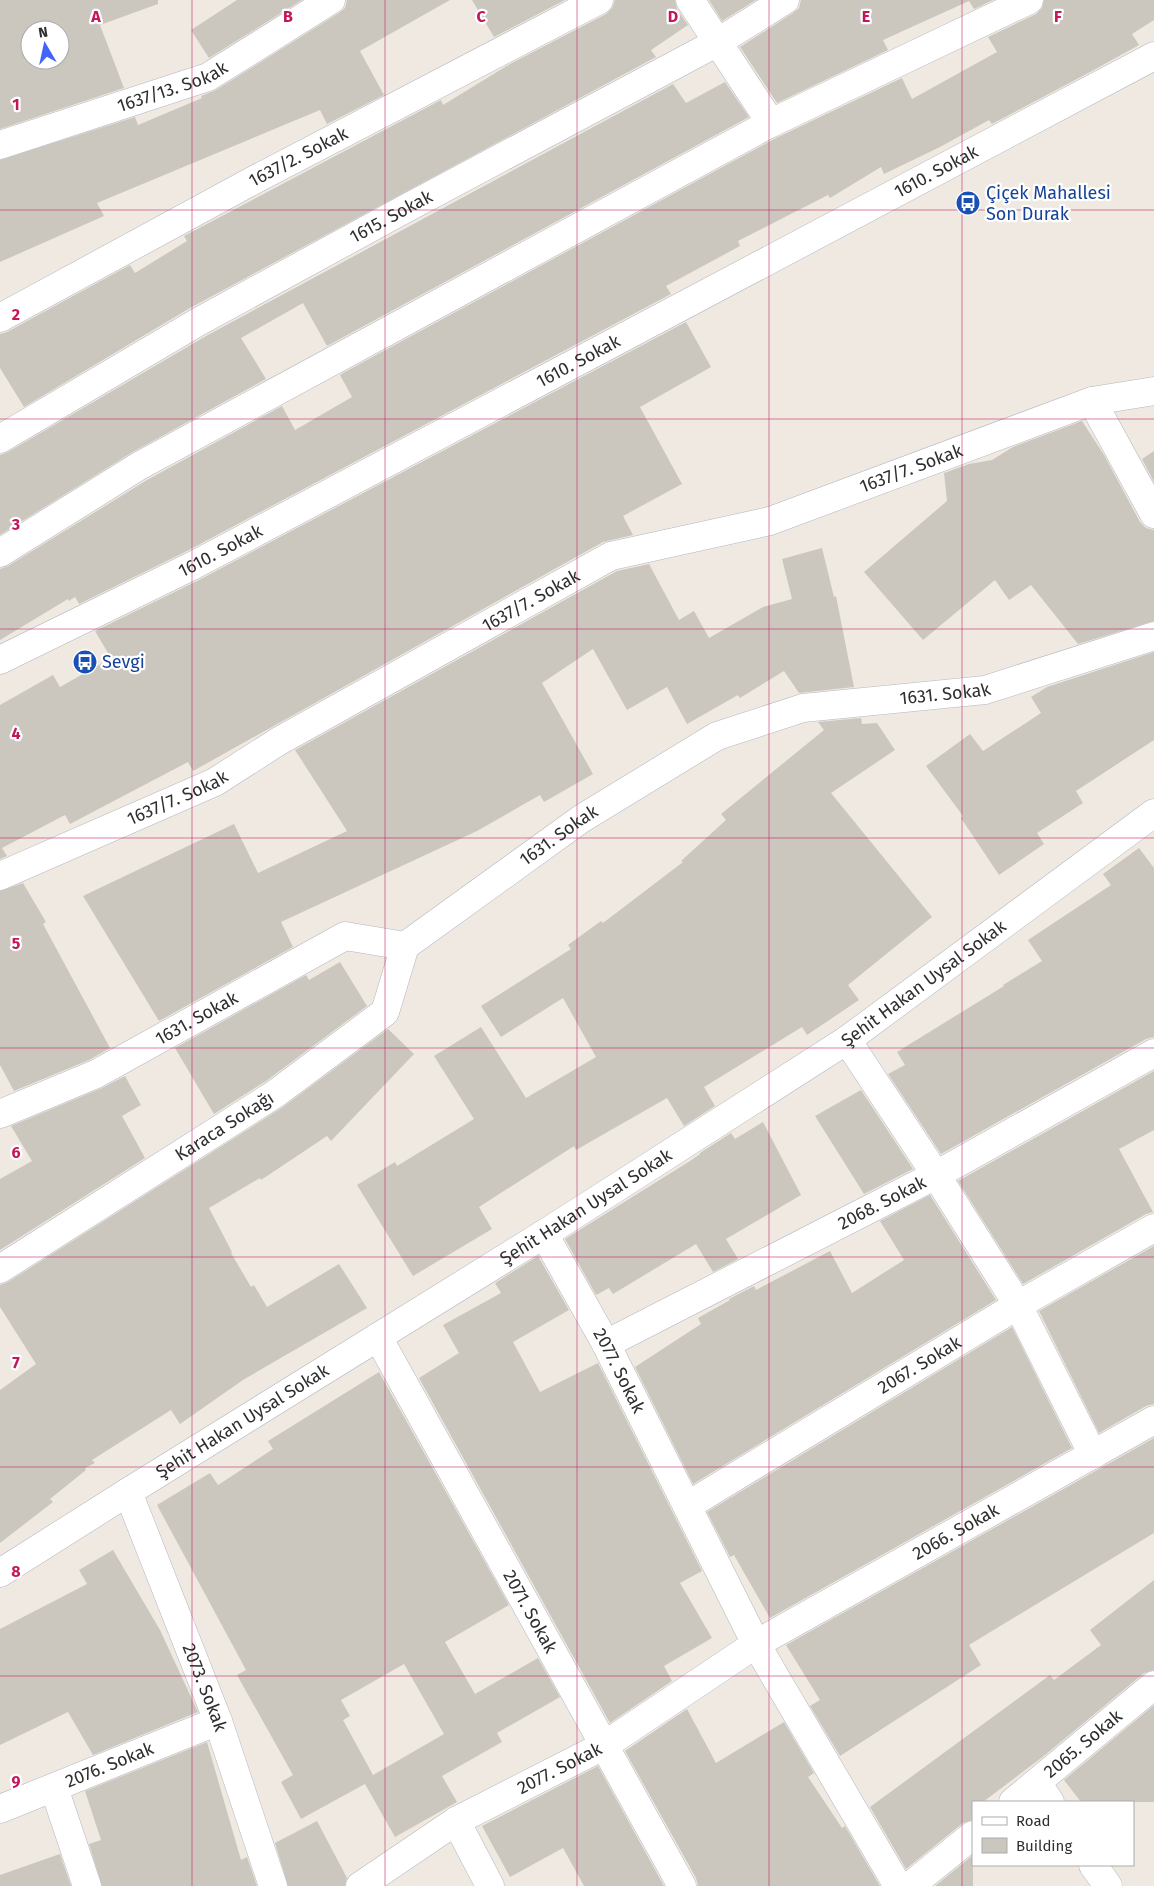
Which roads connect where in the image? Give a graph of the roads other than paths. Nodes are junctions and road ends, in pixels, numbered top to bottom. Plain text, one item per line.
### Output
1 (331, 0) edge
2 (599, 0) edge
3 (690, 0) edge
4 (785, 0) edge
5 (1029, 0) edge
6 (718, 42) junction
7 (1154, 56) edge
8 (771, 123) junction
9 (0, 145) edge
10 (0, 318) edge
11 (1154, 391) edge
12 (1092, 401) junction
13 (0, 439) edge
14 (1154, 514) edge
15 (0, 553) edge
16 (1154, 636) edge
17 (0, 660) edge
18 (1154, 813) edge
19 (0, 876) edge
20 (405, 946) junction
21 (847, 1040) junction
22 (1154, 1053) edge
23 (0, 1114) edge
24 (936, 1175) junction
25 (1154, 1228) edge
26 (544, 1234) junction
27 (0, 1269) edge
28 (1018, 1305) junction
29 (378, 1337) junction
30 (606, 1344) junction
31 (1154, 1420) edge
32 (1092, 1455) junction
33 (128, 1492) junction
34 (687, 1506) junction
35 (0, 1573) edge
36 (756, 1644) junction
37 (1154, 1685) edge
38 (218, 1721) junction
39 (605, 1744) junction
40 (54, 1788) junction
41 (1043, 1793) edge
42 (1016, 1801) edge
43 (0, 1809) edge
44 (456, 1820) junction
45 (972, 1836) edge
46 (1094, 1866) edge
47 (87, 1886) edge
48 (273, 1886) edge
49 (360, 1886) edge
50 (490, 1886) edge
51 (682, 1886) edge
52 (898, 1886) edge
53 (910, 1886) edge
54 (1108, 1886) edge

1 - 9 street, 1637/13. Sokak
2 - 10 street, 1637/2. Sokak
3 - 6 street
4 - 6 street, 1615. Sokak
5 - 8 street
6 - 8 street
6 - 13 street, 1615. Sokak
7 - 17 street, 1610. Sokak
8 - 15 street
11 - 12 street, 1637/7. Sokak
12 - 14 street
12 - 19 street, 1637/7. Sokak
16 - 20 street, 1631. Sokak
18 - 21 street, Şehit Hakan Uysal Sokak
20 - 23 street, 1631. Sokak
20 - 27 street, Karaca Sokağı
21 - 24 street
21 - 26 street, Şehit Hakan Uysal Sokak
22 - 24 street, 2068. Sokak
24 - 28 street
24 - 30 street, 2068. Sokak
25 - 28 street, 2067. Sokak
26 - 29 street, Şehit Hakan Uysal Sokak
26 - 30 street, 2077. Sokak
28 - 32 street
28 - 34 street, 2067. Sokak
29 - 33 street, Şehit Hakan Uysal Sokak
29 - 39 street, 2071. Sokak
30 - 34 street, 2077. Sokak
31 - 32 street, 2066. Sokak
32 - 36 street, 2066. Sokak
33 - 35 street, Şehit Hakan Uysal Sokak
33 - 38 street, 2073. Sokak
34 - 36 street, 2077. Sokak
36 - 39 street, 2077. Sokak
36 - 52 street, 2077. Sokak
37 - 41 street, 2065. Sokak
38 - 40 street, 2076. Sokak
38 - 48 street, 2073. Sokak
39 - 44 street, 2077. Sokak
39 - 51 street, 2071. Sokak
40 - 43 street, 2076. Sokak
40 - 47 street
41 - 42 street, 2065. Sokak
44 - 49 street, 2077. Sokak
44 - 50 street
45 - 53 street
46 - 54 street

